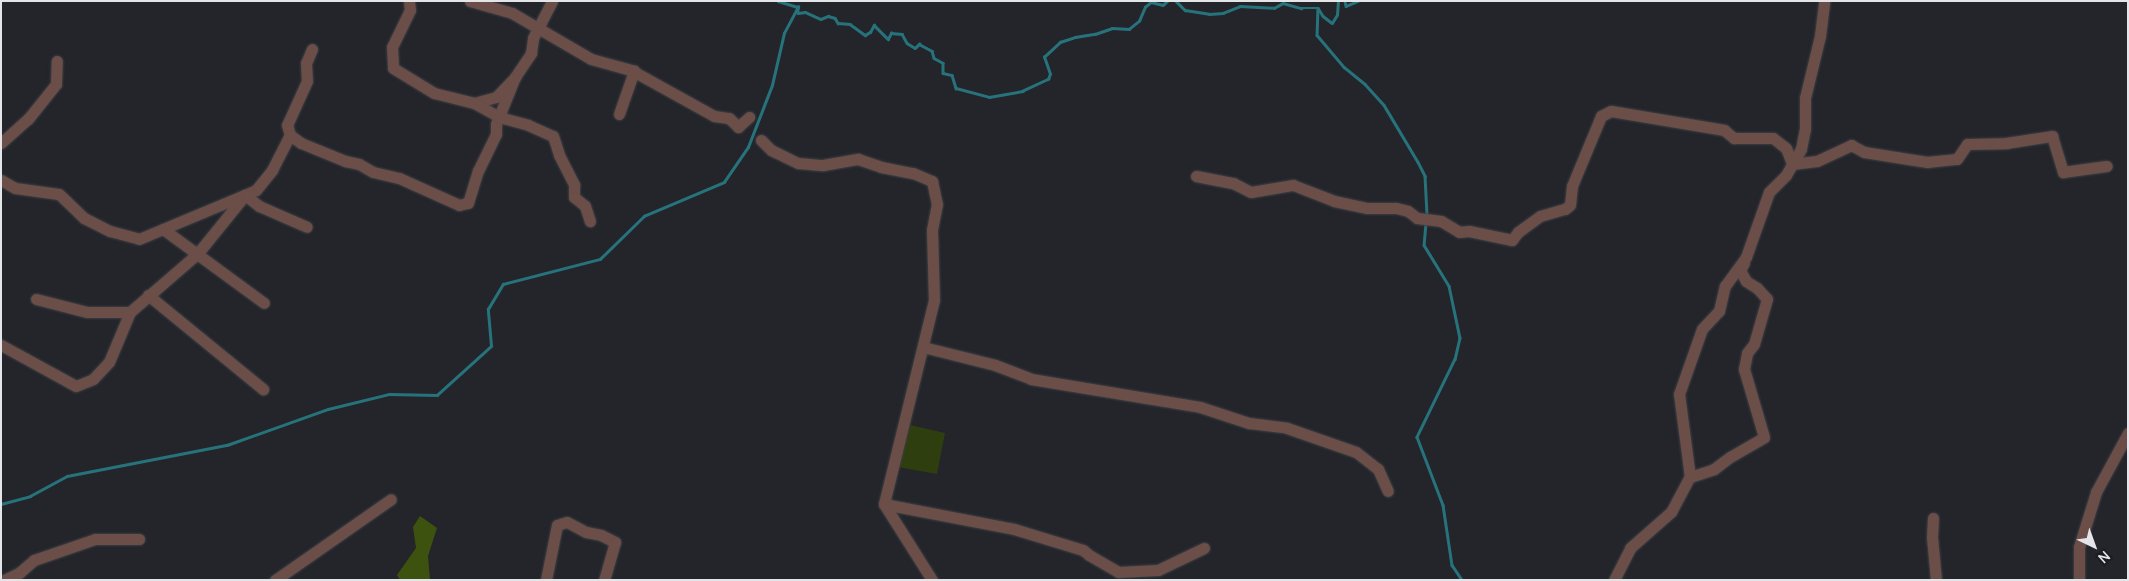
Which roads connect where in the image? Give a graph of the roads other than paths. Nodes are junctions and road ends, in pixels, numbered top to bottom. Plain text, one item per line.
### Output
1 (409, 1) edge
2 (470, 1) edge
3 (552, 1) edge
4 (1824, 1) edge
5 (538, 28) junction
6 (312, 49) dead end
7 (57, 61) dead end
8 (634, 71) junction
9 (515, 78) junction
10 (474, 103) junction
11 (619, 114) dead end
12 (499, 117) junction
13 (749, 118) dead end
14 (290, 135) junction
15 (761, 140) dead end
16 (1, 143) edge
17 (1792, 164) junction
18 (2107, 166) dead end
19 (1196, 176) dead end
20 (1, 180) edge
21 (245, 195) junction
22 (590, 220) dead end
23 (306, 227) dead end
24 (163, 229) junction
25 (198, 253) junction
26 (1746, 257) junction
27 (148, 295) junction
28 (36, 299) dead end
29 (264, 303) dead end
30 (130, 312) junction
31 (1, 345) edge
32 (923, 347) junction
33 (263, 389) dead end
34 (2128, 433) edge
35 (1690, 477) junction
36 (1388, 492) dead end
37 (391, 499) dead end
38 (884, 504) junction
39 (1933, 518) dead end
40 (138, 540) dead end
41 (1204, 548) dead end
42 (4, 580) edge
43 (275, 580) edge
44 (546, 580) edge
45 (604, 580) edge
46 (932, 580) edge
47 (1614, 580) edge
48 (1936, 580) edge
49 (2079, 580) edge

1 - 10 street
2 - 5 street
3 - 5 street
4 - 17 street
5 - 8 street
5 - 9 street
6 - 14 street
7 - 16 street
8 - 11 street
8 - 13 street
9 - 10 street
9 - 12 street
10 - 12 street
12 - 14 street
12 - 22 street
14 - 21 street
15 - 32 street
17 - 18 street
17 - 19 street
17 - 26 street
20 - 24 street
21 - 23 street
21 - 24 street
21 - 25 street
24 - 25 street
25 - 27 street
25 - 29 street
26 - 35 street
26 - 35 street
27 - 30 street
27 - 33 street
28 - 30 street
30 - 31 street
32 - 36 street
32 - 38 street
34 - 49 street
35 - 47 street
37 - 43 street
38 - 41 street
38 - 46 street
39 - 48 street
40 - 42 street
44 - 45 street

